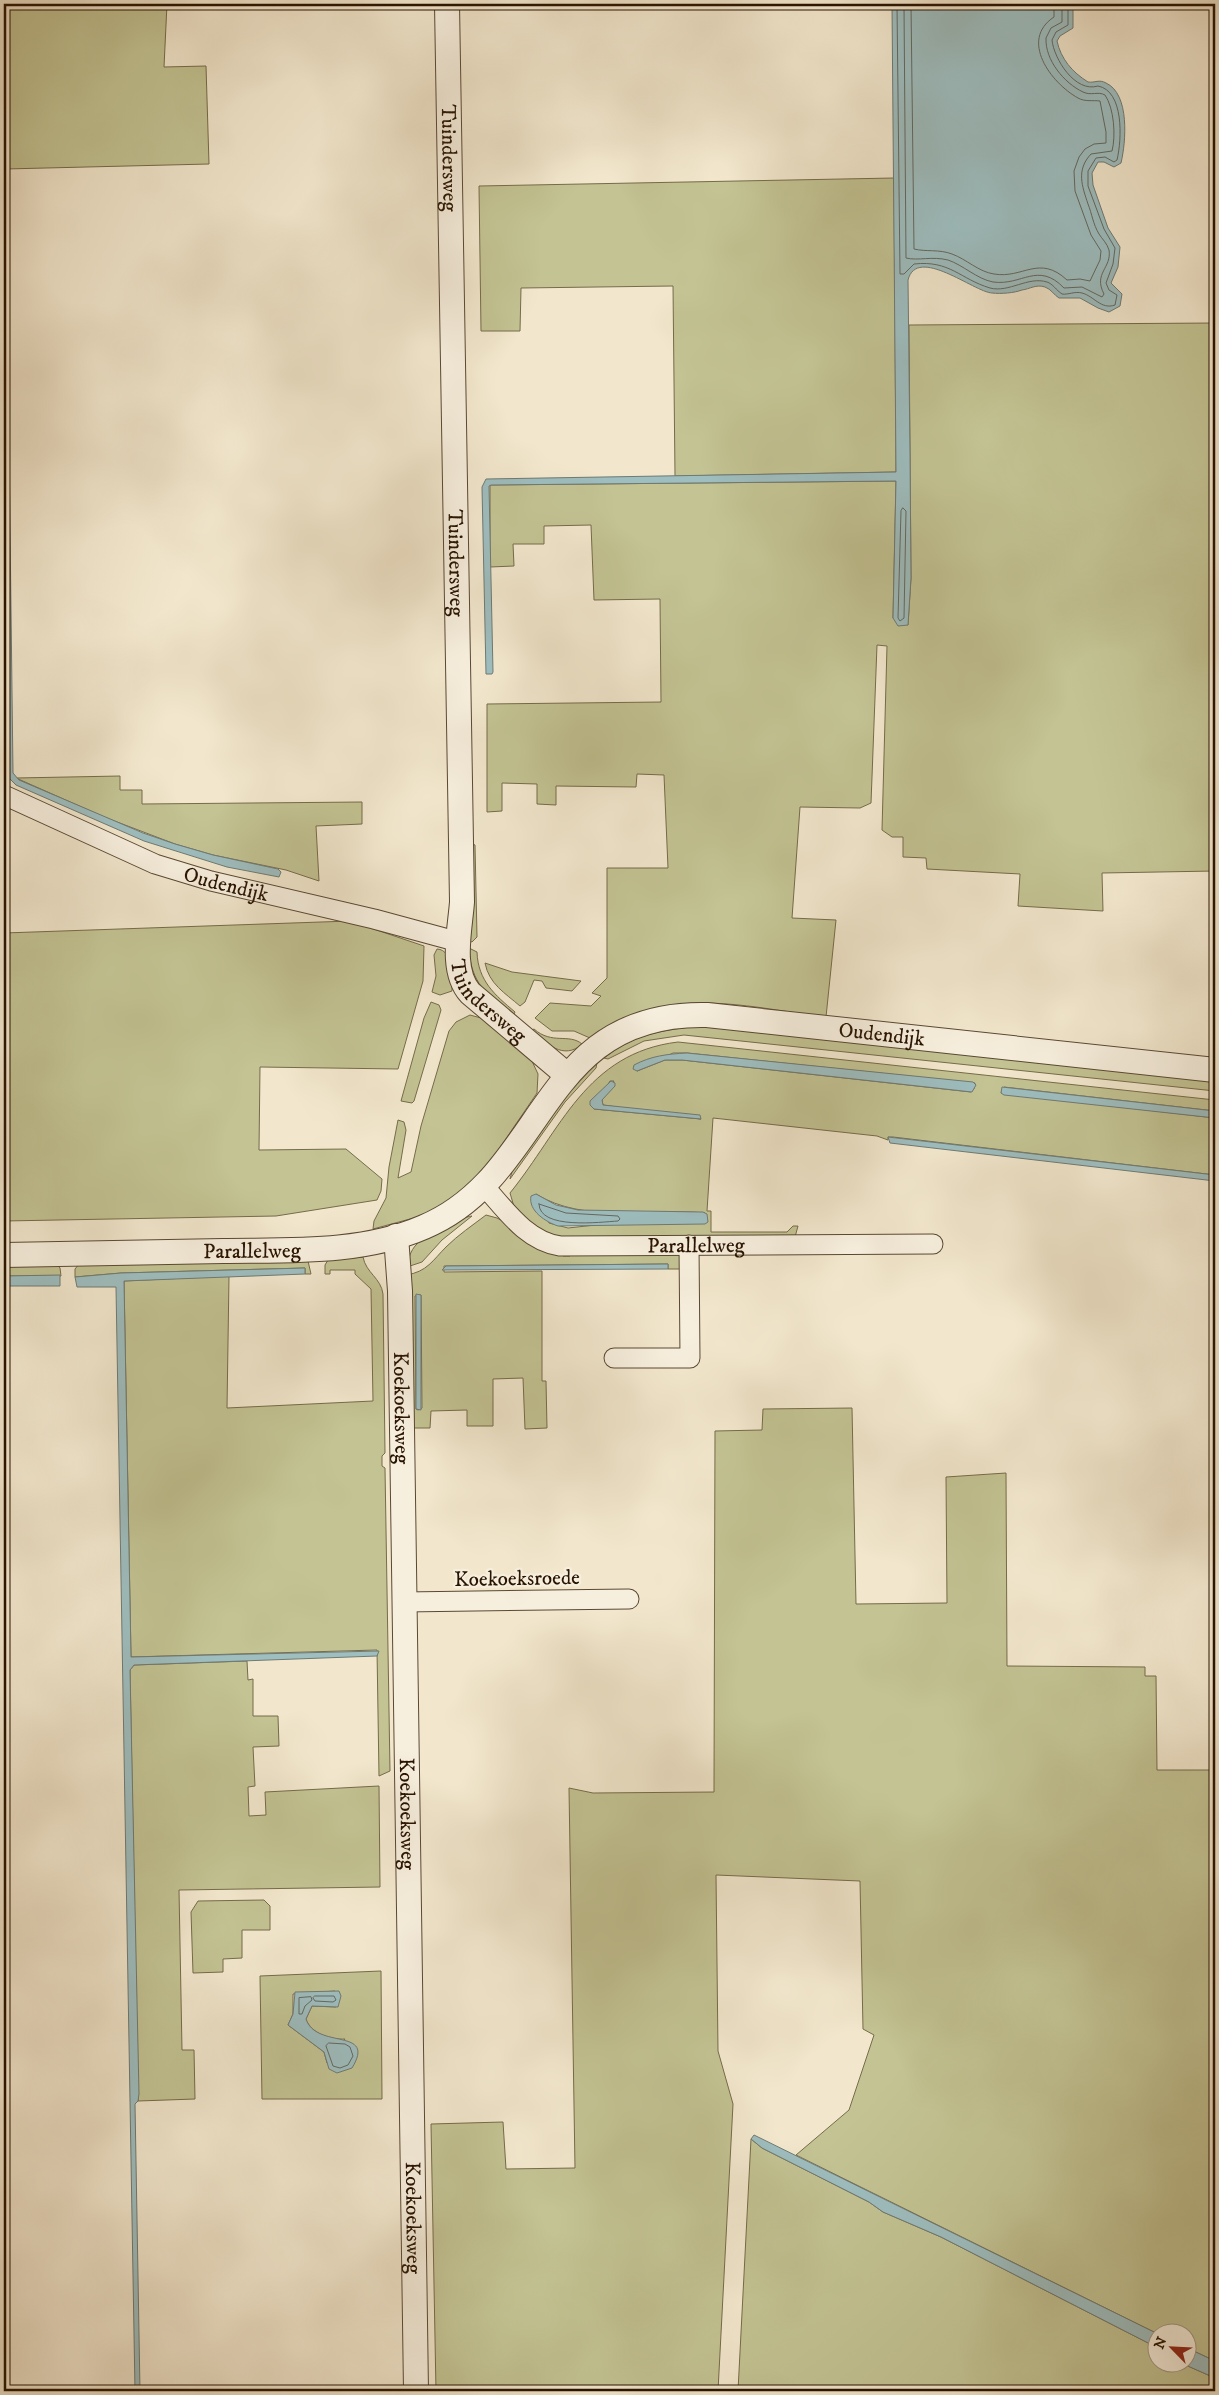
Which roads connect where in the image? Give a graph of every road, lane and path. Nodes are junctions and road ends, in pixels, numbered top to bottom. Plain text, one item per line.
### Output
1 (447, 4) edge
2 (4, 795) edge
3 (459, 942) junction
4 (1215, 1070) edge
5 (567, 1075) junction
6 (484, 1186) junction
7 (396, 1236) junction
8 (933, 1244) dead end
9 (689, 1245) junction
10 (4, 1255) edge
11 (614, 1358) dead end
12 (629, 1599) dead end
13 (404, 1602) junction
14 (416, 2391) edge

1 - 3 street, Tuindersweg
2 - 3 street, Oudendijk
3 - 5 street, Tuindersweg
4 - 5 street, Oudendijk
5 - 6 street, Parallelweg
6 - 7 street, Parallelweg
6 - 9 street, Parallelweg
7 - 10 street, Parallelweg
7 - 13 street, Koekoeksweg
8 - 9 street, Parallelweg
9 - 11 street
12 - 13 street, Koekoeksroede
13 - 14 street, Koekoeksweg

